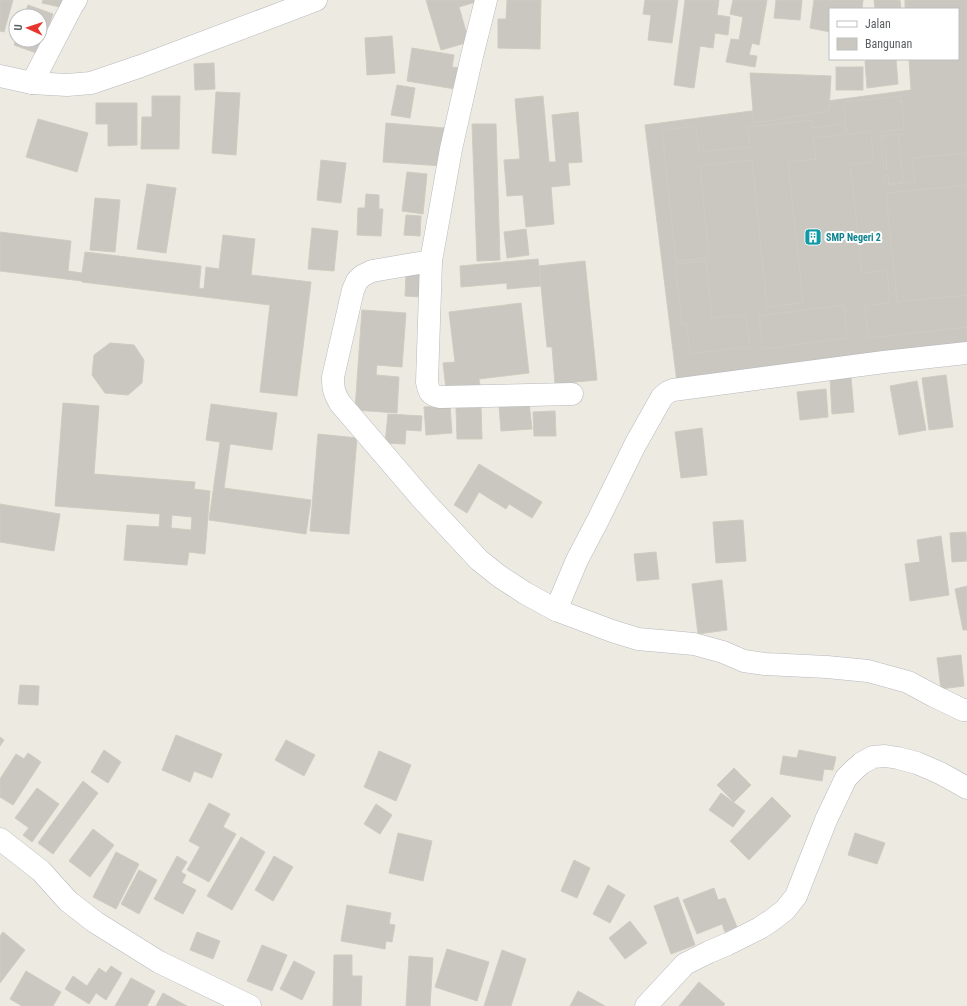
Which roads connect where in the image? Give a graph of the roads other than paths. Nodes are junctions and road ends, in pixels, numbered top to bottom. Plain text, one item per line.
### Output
1 (76, 0) edge
2 (316, 0) edge
3 (486, 0) edge
4 (0, 76) edge
5 (32, 83) junction
6 (431, 261) junction
7 (967, 353) edge
8 (572, 394) dead end
9 (556, 610) junction
10 (967, 710) edge
11 (967, 788) edge
12 (0, 839) edge
13 (250, 1006) edge
14 (646, 1006) edge

1 - 5 street
2 - 5 street
3 - 6 street
4 - 5 street
6 - 8 street
6 - 9 street
7 - 9 street
9 - 10 street
11 - 14 street
12 - 13 street

